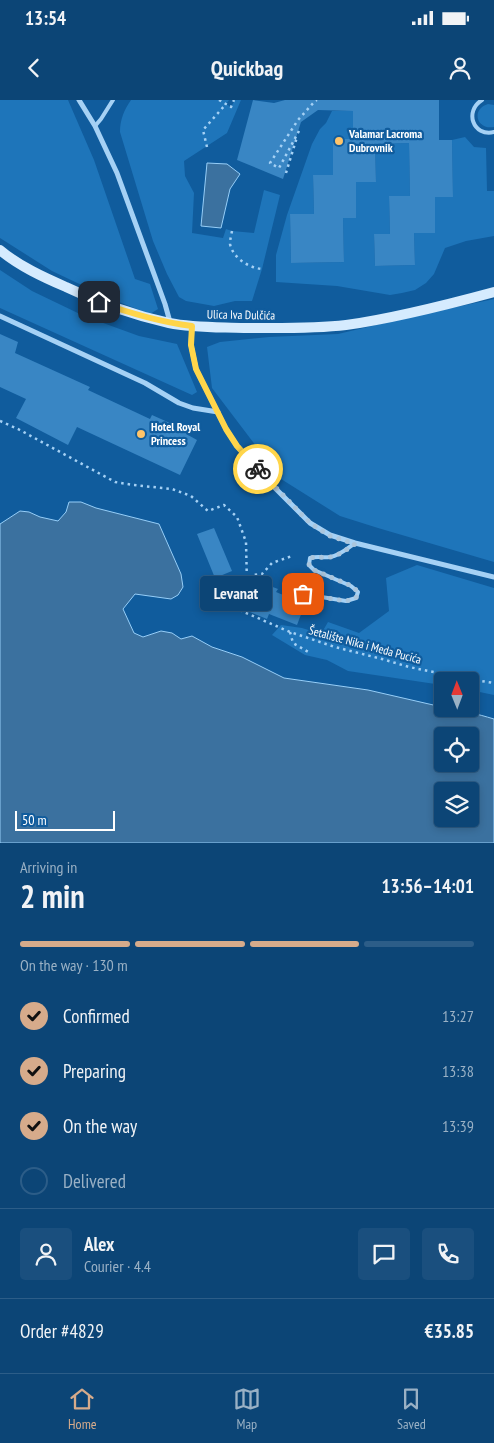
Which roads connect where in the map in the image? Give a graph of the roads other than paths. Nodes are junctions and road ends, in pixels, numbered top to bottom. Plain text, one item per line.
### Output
1 (79, 100) edge
2 (113, 100) edge
3 (482, 100) edge
4 (95, 126) junction
5 (494, 132) edge
6 (0, 250) edge
7 (494, 292) edge
8 (0, 316) edge
9 (170, 323) junction
10 (192, 326) junction
11 (218, 412) junction
12 (355, 544) junction
13 (494, 577) edge
14 (303, 594) dead end

1 - 4 street
2 - 4 lane
3 - 5 lane
4 - 9 street
6 - 9 main road, Ulica Iva Dulčića
7 - 10 main road, Ulica Iva Dulčića
8 - 11 street
9 - 10 main road, Ulica Iva Dulčića
10 - 11 street
11 - 12 street
12 - 13 street
12 - 14 lane

